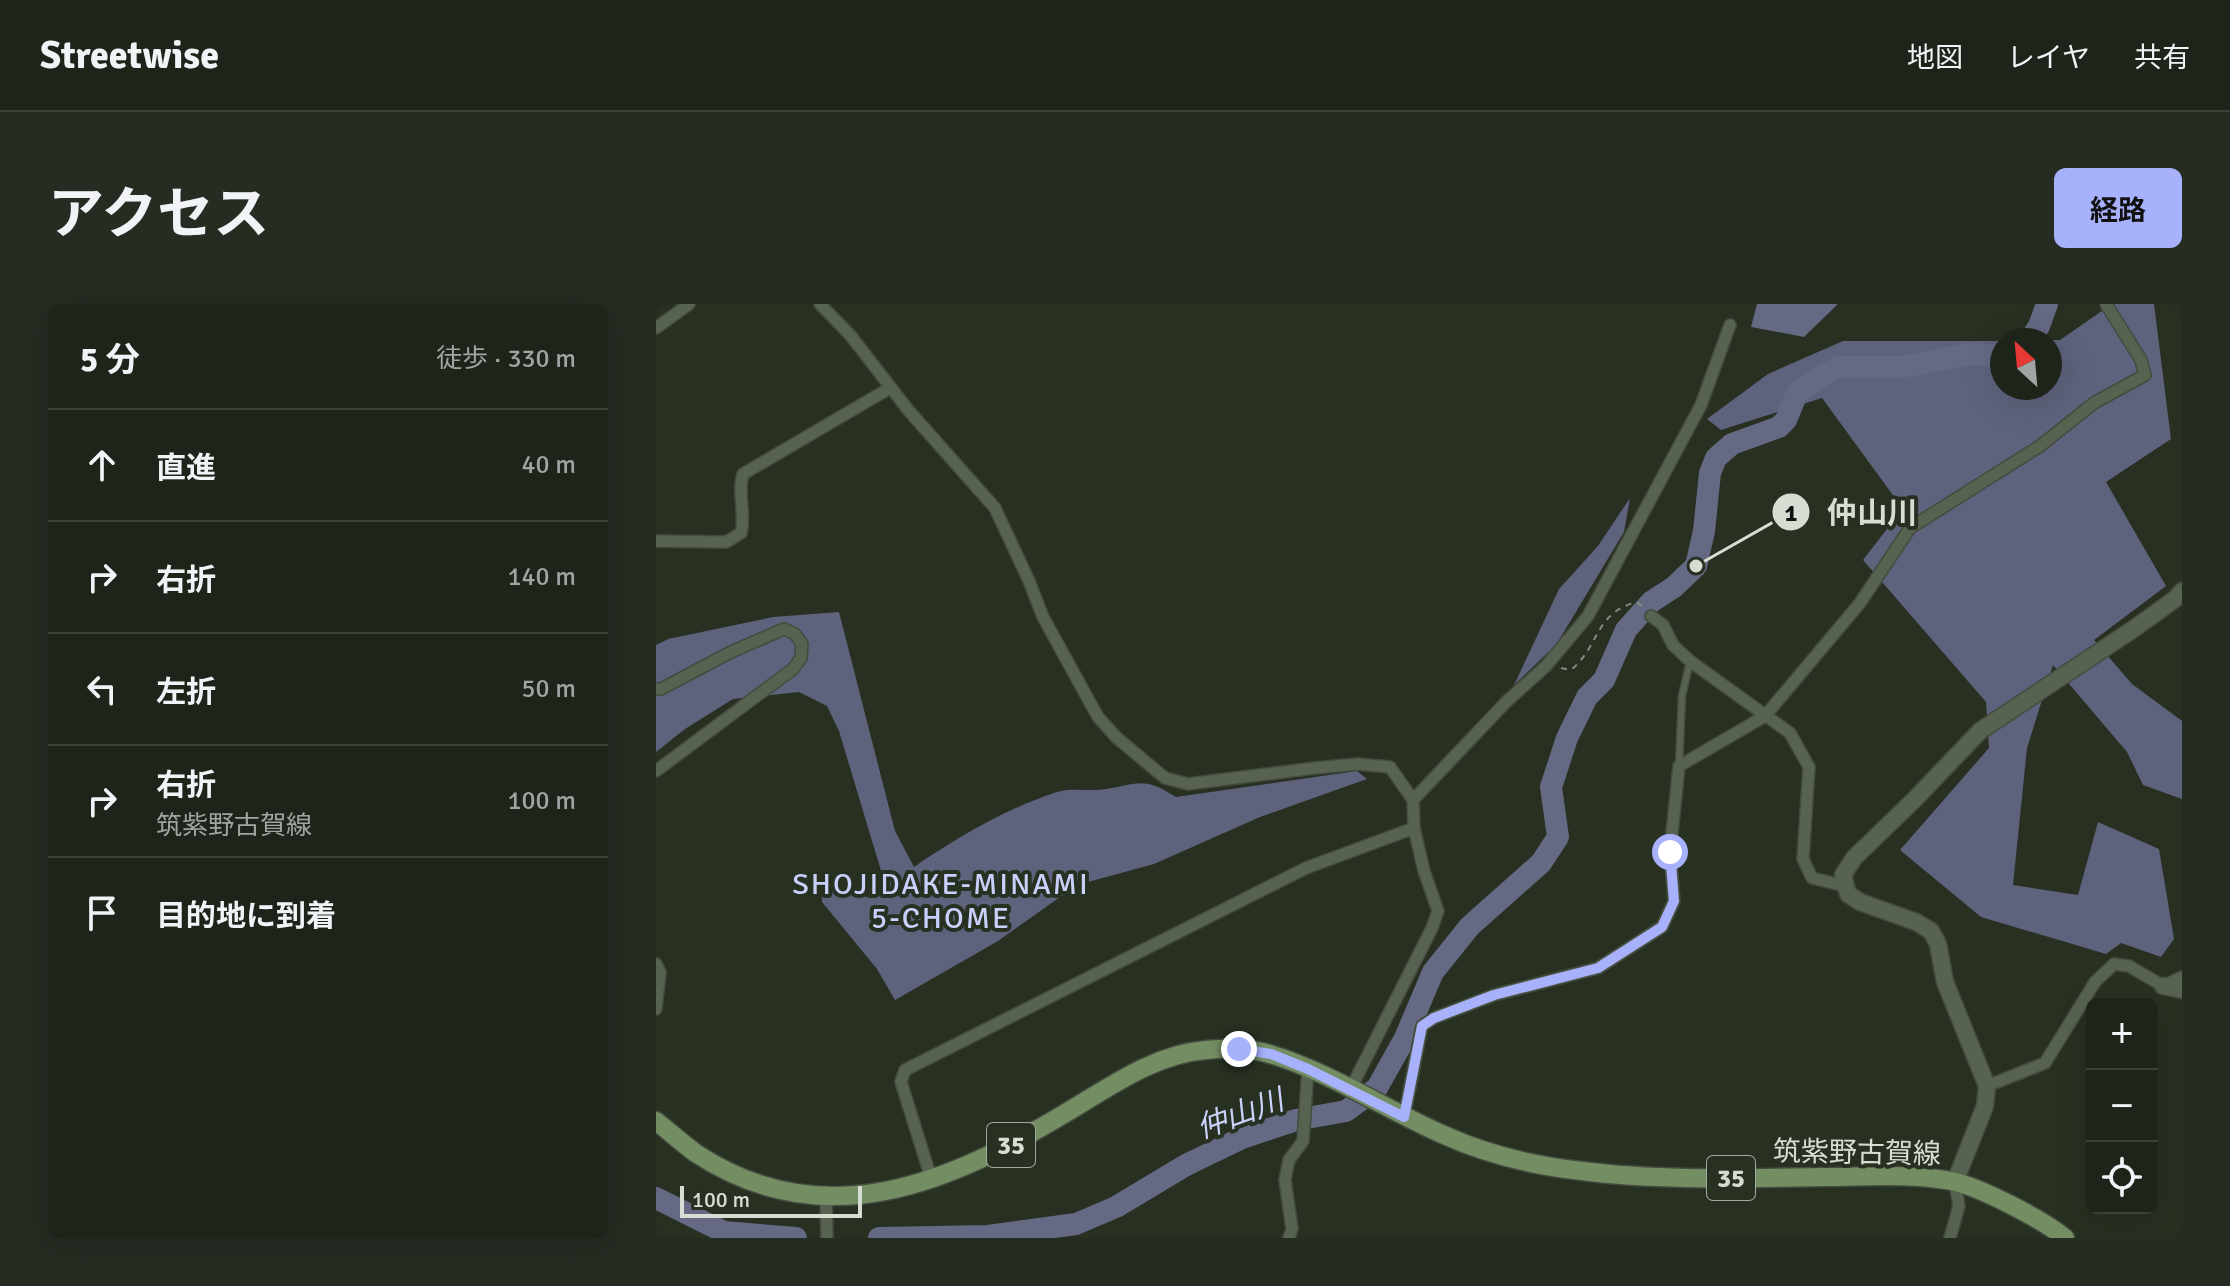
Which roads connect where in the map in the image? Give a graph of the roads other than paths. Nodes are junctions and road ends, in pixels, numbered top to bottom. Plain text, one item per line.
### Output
1 (689, 304) edge
2 (820, 304) edge
3 (2106, 304) edge
4 (1730, 325) dead end
5 (656, 328) edge
6 (890, 388) junction
7 (656, 541) edge
8 (2182, 591) edge
9 (1651, 616) road end
10 (1690, 661) junction
11 (656, 689) edge
12 (1765, 716) junction
13 (1679, 766) junction
14 (656, 771) edge
15 (1413, 800) junction
16 (1414, 828) junction
17 (1845, 886) junction
18 (656, 964) edge
19 (2182, 977) edge
20 (2163, 986) junction
21 (2182, 990) edge
22 (656, 1009) edge
23 (1308, 1069) junction
24 (1987, 1086) junction
25 (1356, 1093) junction
26 (1398, 1115) junction
27 (656, 1121) edge
28 (932, 1181) junction
29 (1955, 1182) junction
30 (826, 1199) junction
31 (827, 1238) edge
32 (1289, 1238) edge
33 (1950, 1238) edge
34 (2065, 1238) edge

1 - 5 street
2 - 6 street
3 - 12 street
4 - 15 street
6 - 7 street
6 - 15 street
8 - 17 street
9 - 10 street
10 - 12 street
10 - 13 lane
11 - 14 street
12 - 13 street
12 - 17 street
13 - 26 street
15 - 16 street
16 - 25 street
16 - 28 street
17 - 24 street
18 - 22 street
19 - 20 street
20 - 21 street
20 - 24 street
23 - 25 main road, 筑紫野古賀線 / 35
23 - 28 main road, 筑紫野古賀線 / 35
23 - 32 street
24 - 29 street
25 - 26 main road, 筑紫野古賀線 / 35
26 - 29 main road, 筑紫野古賀線 / 35
27 - 30 main road, 筑紫野古賀線 / 35
28 - 30 main road, 筑紫野古賀線 / 35
29 - 33 street
29 - 34 main road, 筑紫野古賀線 / 35
30 - 31 street

